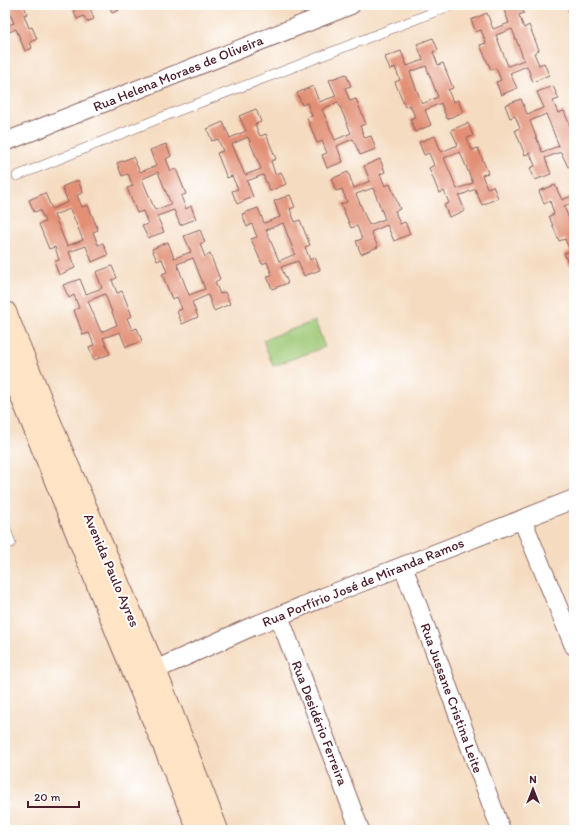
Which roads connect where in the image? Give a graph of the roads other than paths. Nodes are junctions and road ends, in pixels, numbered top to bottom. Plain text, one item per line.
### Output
1 (351, 5) edge
2 (452, 5) edge
3 (5, 142) edge
4 (17, 176) dead end
5 (5, 312) edge
6 (5, 355) edge
7 (574, 499) edge
8 (522, 519) junction
9 (5, 527) edge
10 (11, 543) dead end
11 (403, 566) junction
12 (279, 616) junction
13 (119, 637) junction
14 (574, 646) edge
15 (155, 670) junction
16 (199, 830) edge
17 (217, 830) edge
18 (360, 830) edge
19 (501, 830) edge

1 - 3 street, Rua Helena Moraes de Oliveira
2 - 4 lane
5 - 15 main road, Avenida Paulo Ayres
6 - 13 main road, Avenida Paulo Ayres
7 - 8 street, Rua Porfírio José de Miranda Ramos
8 - 11 street, Rua Porfírio José de Miranda Ramos
8 - 14 street
9 - 10 lane
11 - 12 street, Rua Porfírio José de Miranda Ramos
11 - 19 street, Rua Jussane Cristina Leite
12 - 15 street, Rua Porfírio José de Miranda Ramos
12 - 18 street, Rua Desidério Ferreira
13 - 15 main road
13 - 16 main road, Avenida Paulo Ayres
15 - 17 main road, Avenida Paulo Ayres

